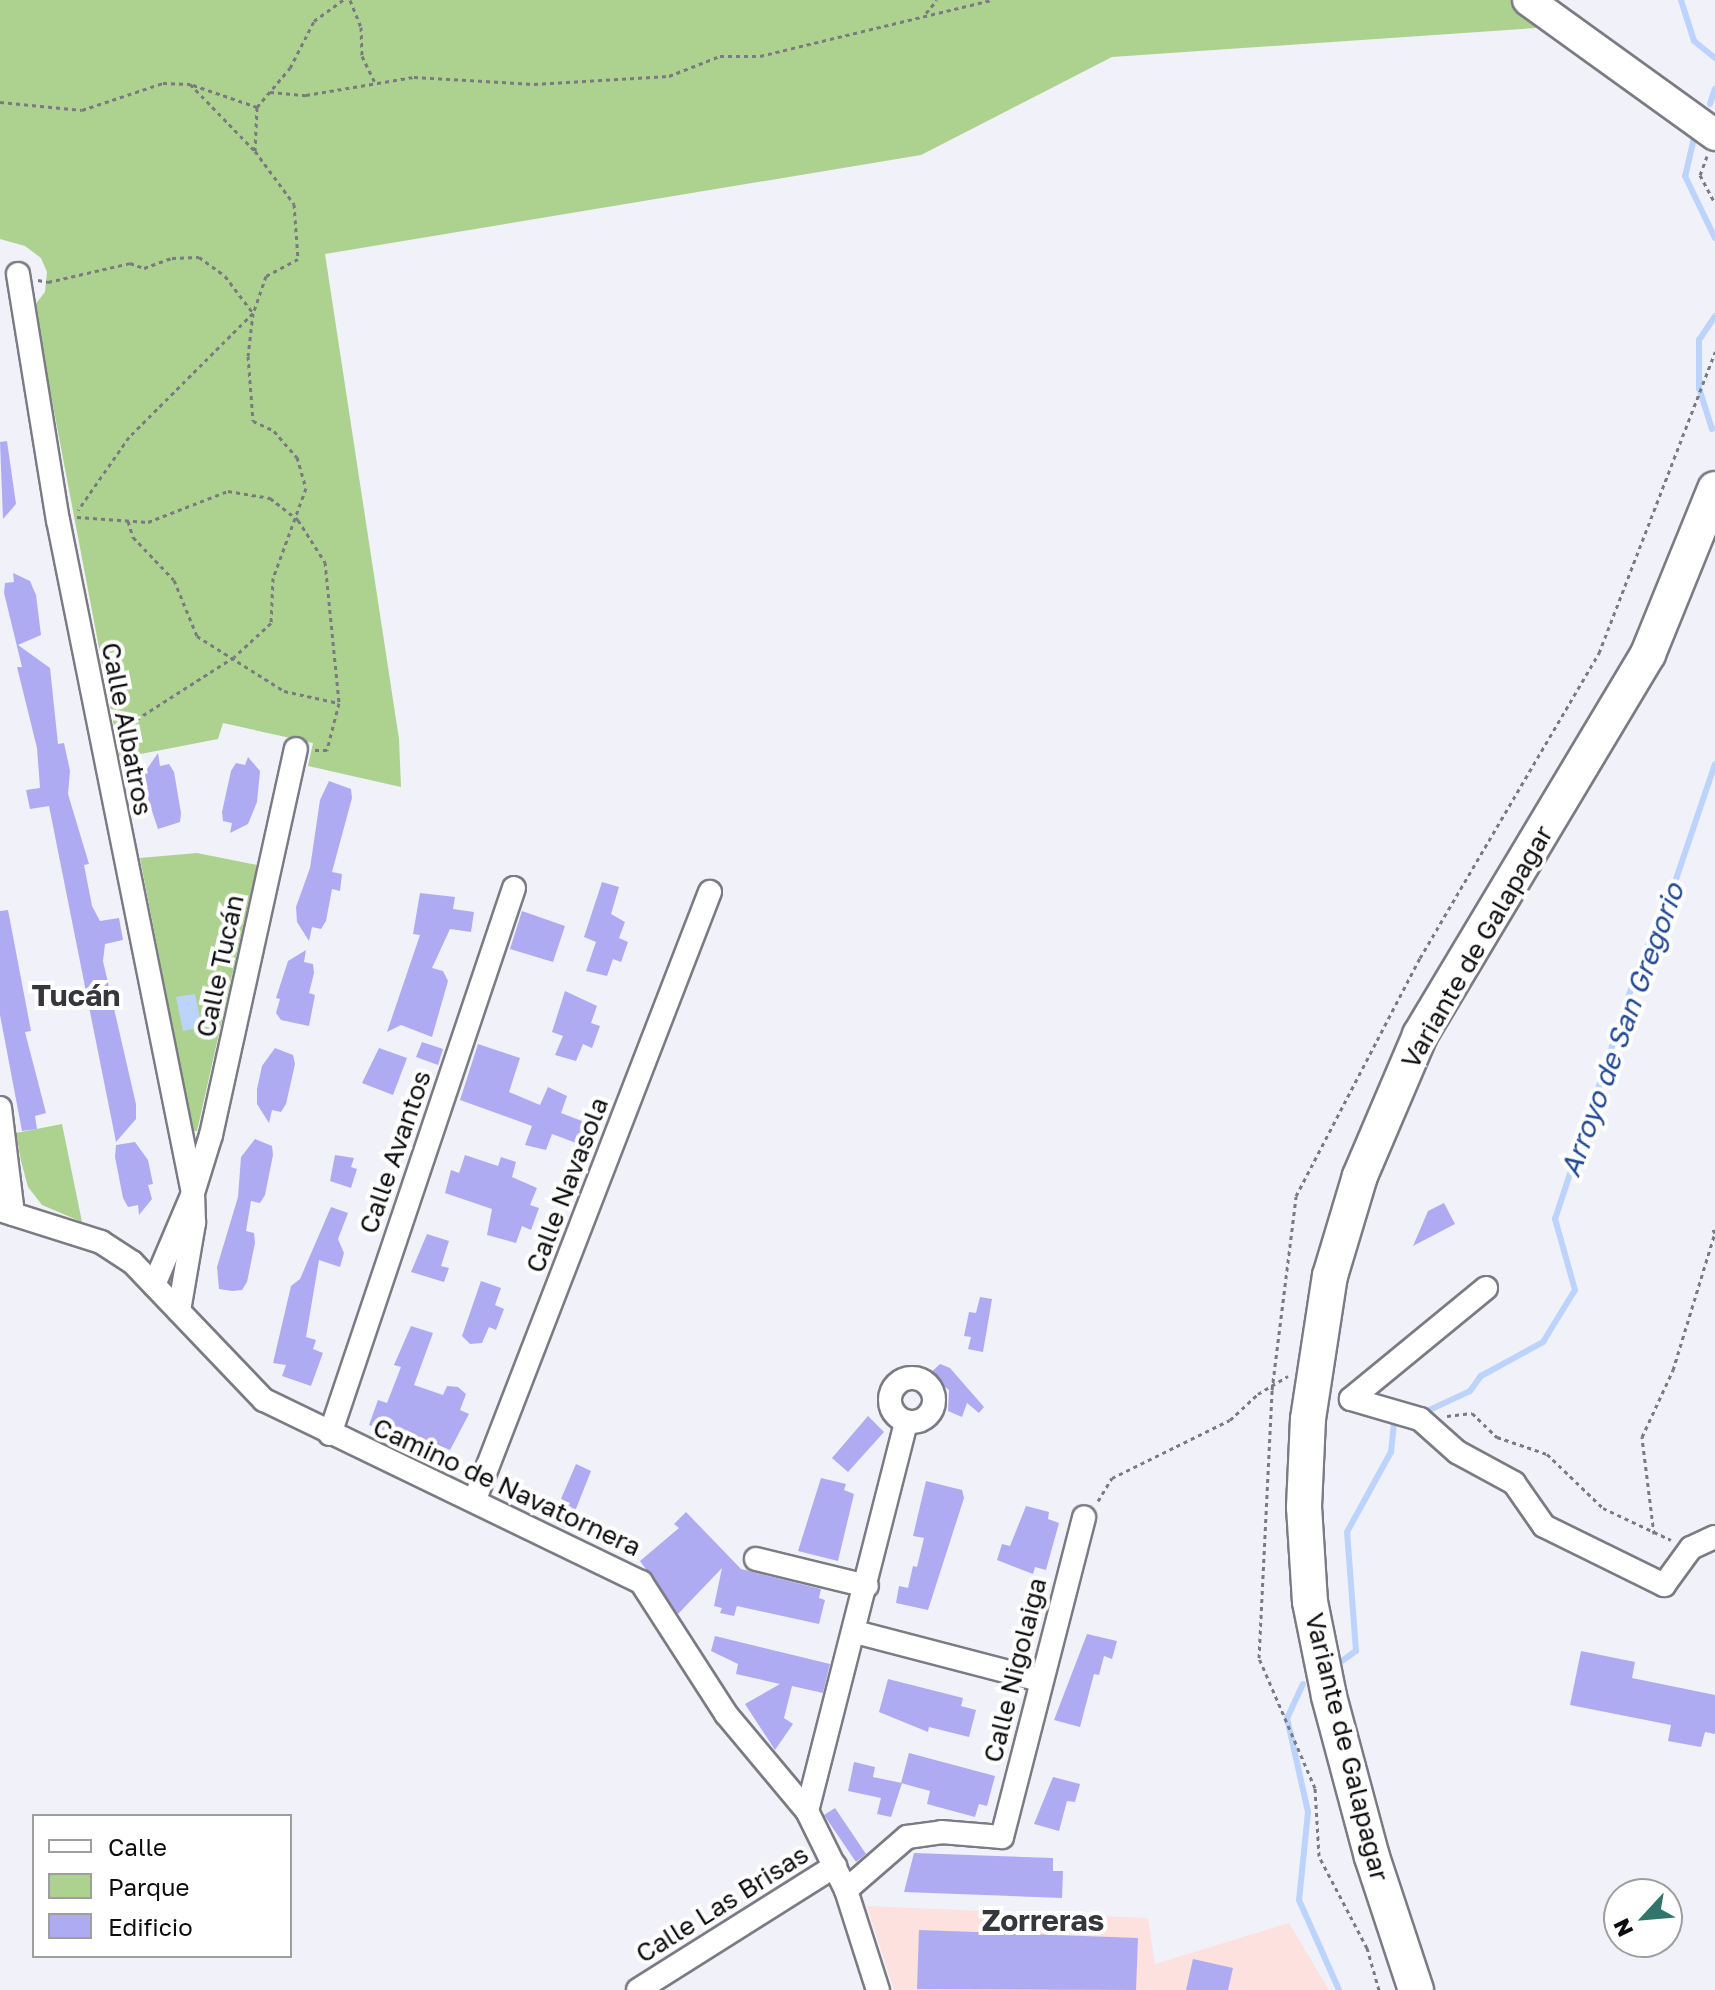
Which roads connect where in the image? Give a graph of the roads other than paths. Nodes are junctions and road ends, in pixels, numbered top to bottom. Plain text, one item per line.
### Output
1 (1528, 0) edge
2 (1715, 135) edge
3 (18, 274) dead end
4 (1715, 489) edge
5 (296, 749) road end
6 (514, 888) dead end
7 (710, 892) dead end
8 (0, 1108) edge
9 (193, 1193) junction
10 (7, 1212) edge
11 (154, 1285) junction
12 (1486, 1288) dead end
13 (179, 1311) junction
14 (906, 1422) dead end
15 (330, 1434) junction
16 (475, 1499) junction
17 (1084, 1517) road end
18 (1715, 1537) edge
19 (756, 1559) dead end
20 (867, 1586) junction
21 (855, 1632) junction
22 (1039, 1680) junction
23 (807, 1811) junction
24 (835, 1866) junction
25 (846, 1890) junction
26 (638, 1990) edge
27 (878, 1990) edge
28 (1416, 1990) edge

1 - 2 main road
3 - 9 street, Calle Albatros
4 - 28 main road, Variante de Galapagar
5 - 9 street, Calle Tucán
6 - 15 street, Calle Avantos
7 - 16 street, Calle Navasola
8 - 10 street
9 - 11 street, Calle Tucán
9 - 13 street, Calle Tucán
10 - 11 street, Camino de Navatornera
11 - 13 street, Camino de Navatornera
12 - 18 street
13 - 15 street, Camino de Navatornera
14 - 20 street
15 - 16 street, Camino de Navatornera
16 - 23 street, Camino de Navatornera
17 - 22 street, Calle Nigolaiga
19 - 20 street
20 - 21 street
21 - 22 street
21 - 23 street
22 - 25 street, Calle Nigolaiga
23 - 24 street, Camino de Navatornera
24 - 25 street, Camino de Navatornera
24 - 26 street, Calle Las Brisas
25 - 27 street, Camino de Navatornera

